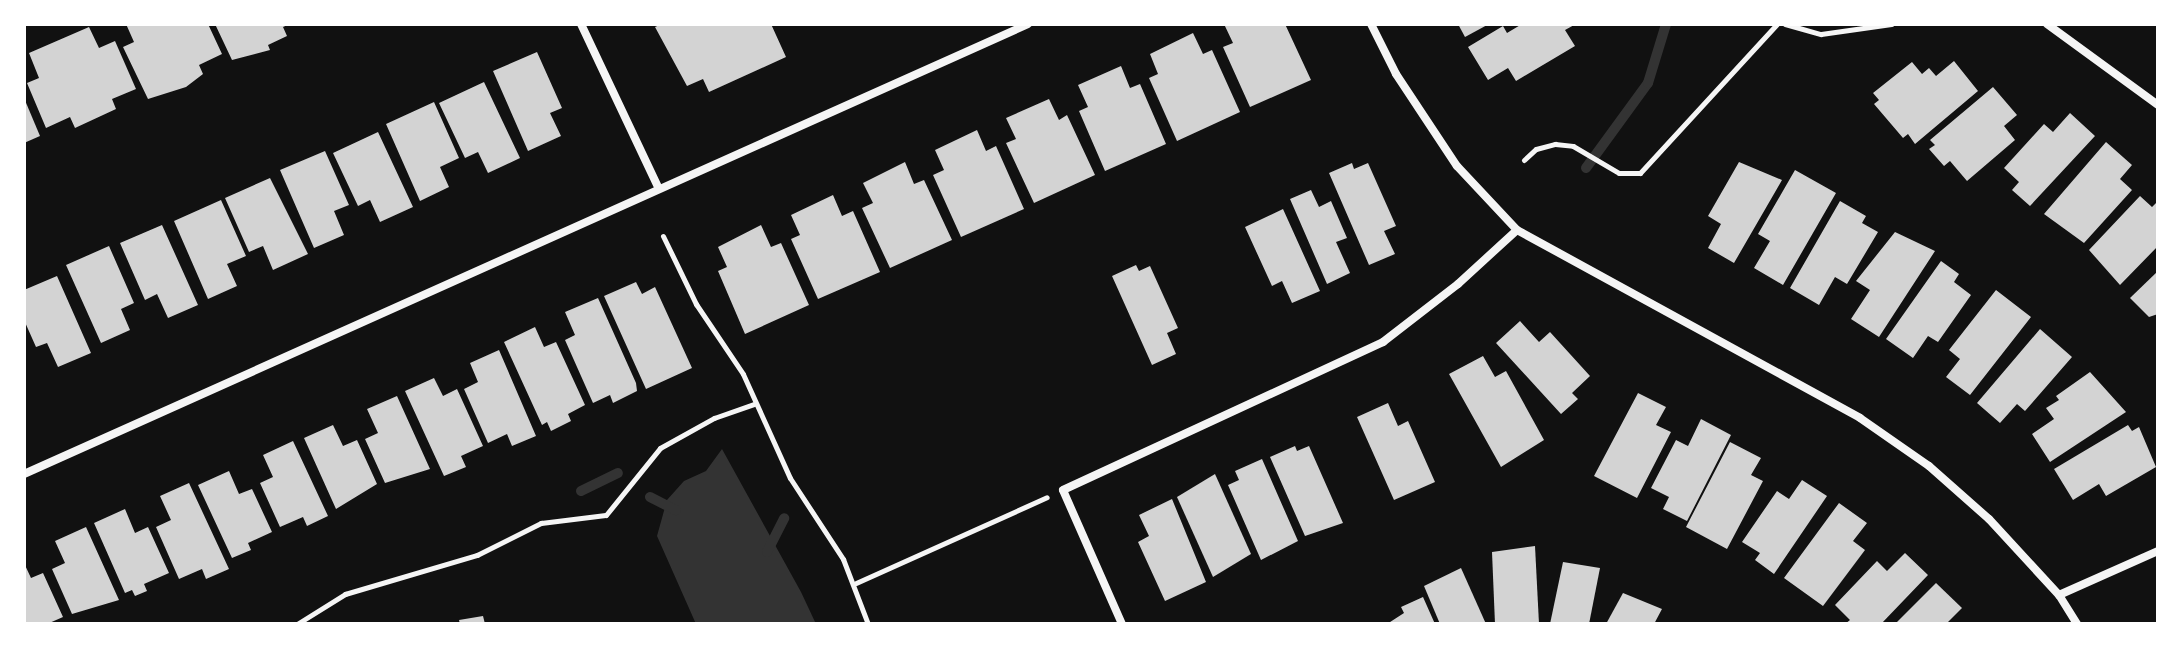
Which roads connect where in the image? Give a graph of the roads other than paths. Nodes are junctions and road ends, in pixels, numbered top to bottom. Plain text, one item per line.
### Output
1 (581, 24) edge
2 (1028, 24) edge
3 (1371, 24) edge
4 (2047, 24) edge
5 (2158, 105) edge
6 (658, 187) junction
7 (1517, 230) junction
8 (24, 474) edge
9 (2158, 551) edge
10 (2059, 595) junction
11 (1122, 624) edge
12 (2077, 624) edge

1 - 6 street
2 - 6 street
3 - 7 street
4 - 5 street
6 - 8 street
7 - 10 street
7 - 11 street
9 - 10 street
10 - 12 street

